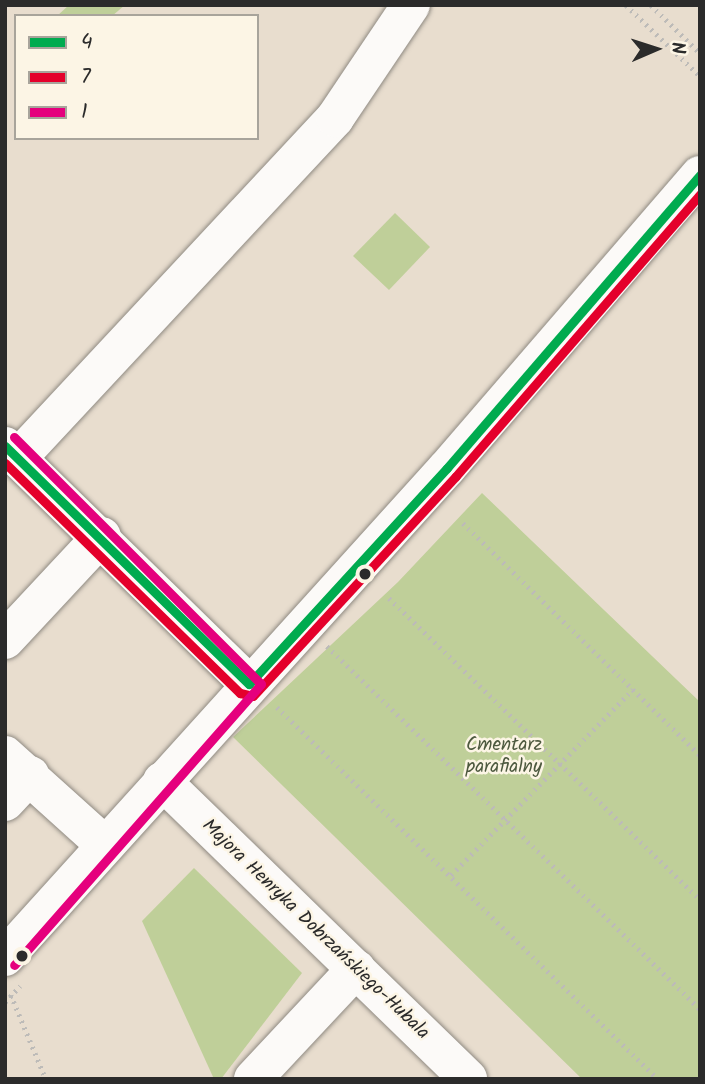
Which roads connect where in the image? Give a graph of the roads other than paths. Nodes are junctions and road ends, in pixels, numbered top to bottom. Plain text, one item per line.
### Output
1 (411, 5) edge
2 (700, 175) edge
3 (12, 452) edge
4 (102, 536) junction
5 (5, 640) edge
6 (263, 696) junction
7 (14, 777) edge
8 (162, 781) junction
9 (105, 845) junction
10 (5, 957) edge
11 (356, 969) junction
12 (253, 1079) edge
13 (468, 1079) edge

1 - 3 street
2 - 6 street
3 - 4 street
4 - 5 street
4 - 6 street
6 - 8 street
7 - 9 street
8 - 9 street
8 - 11 street, Majora Henryka Dobrzańskiego-Hubala
9 - 10 street
11 - 12 street
11 - 13 street, Majora Henryka Dobrzańskiego-Hubala

